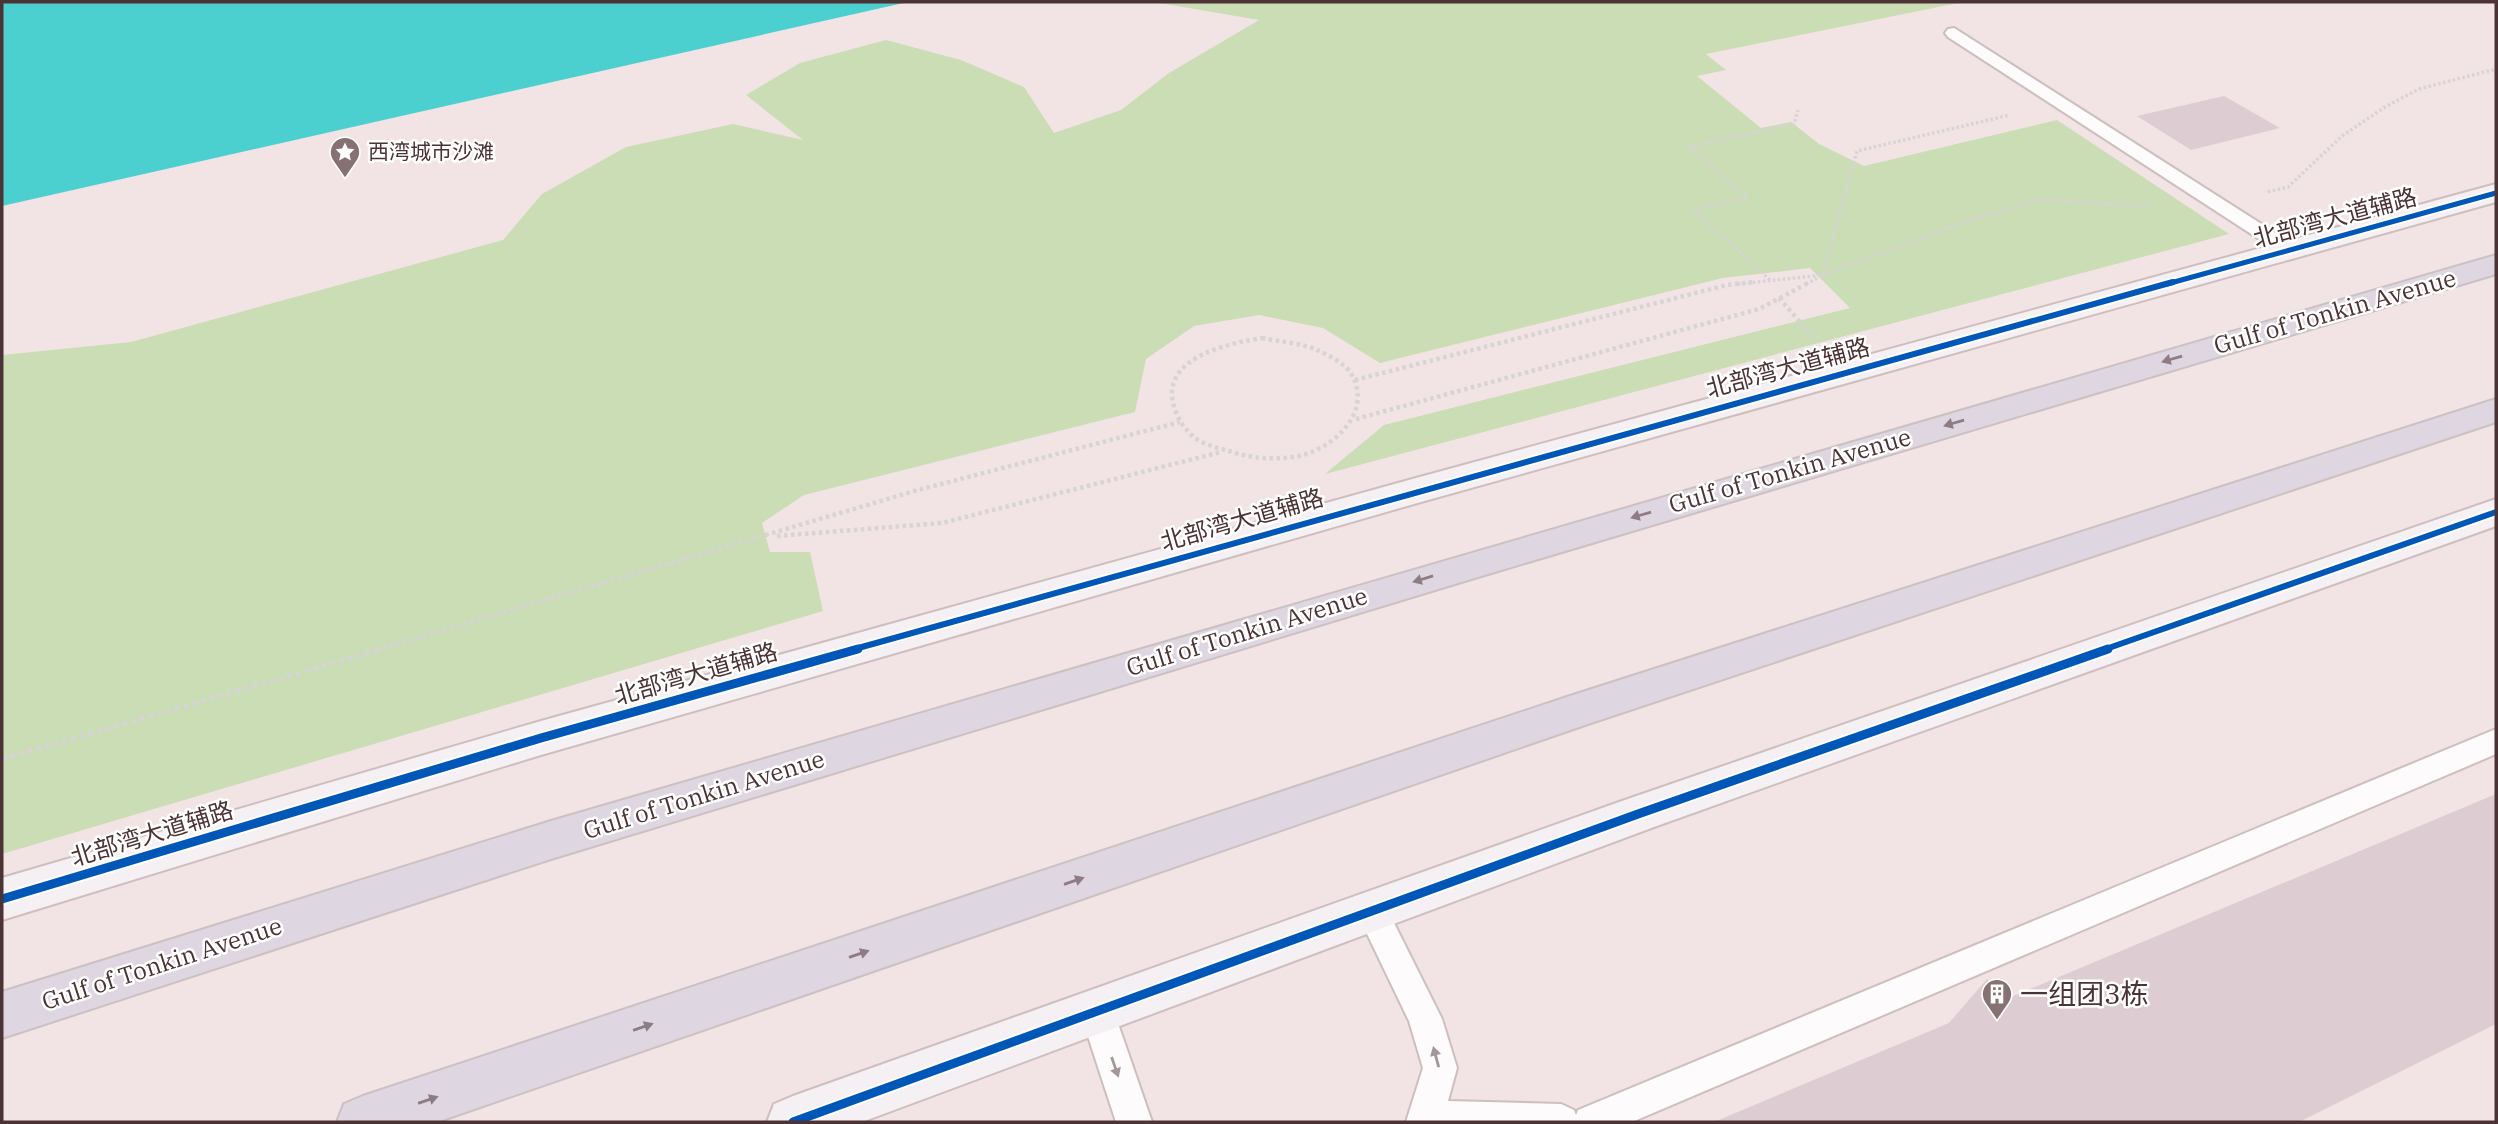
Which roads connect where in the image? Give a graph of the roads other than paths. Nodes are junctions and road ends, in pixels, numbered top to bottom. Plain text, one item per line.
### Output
1 (1954, 33) dead end
2 (2496, 193) edge
3 (2289, 250) junction
4 (2496, 264) edge
5 (2496, 410) edge
6 (2496, 512) edge
7 (2496, 741) edge
8 (2, 899) edge
9 (1372, 911) junction
10 (1097, 1012) junction
11 (2, 1015) edge
12 (1426, 1120) edge
13 (363, 1122) edge
14 (793, 1122) edge
15 (1134, 1122) edge
16 (1561, 1122) edge
17 (1591, 1122) edge

1 - 3 lane
2 - 3 main road, 北部湾大道辅路
3 - 8 main road, 北部湾大道辅路
4 -> 11 highway, Gulf of Tonkin Avenue
13 -> 5 highway
6 - 9 main road
7 - 17 lane
9 - 10 main road
12 -> 9 lane
10 - 14 main road
10 -> 15 lane
12 - 16 lane

